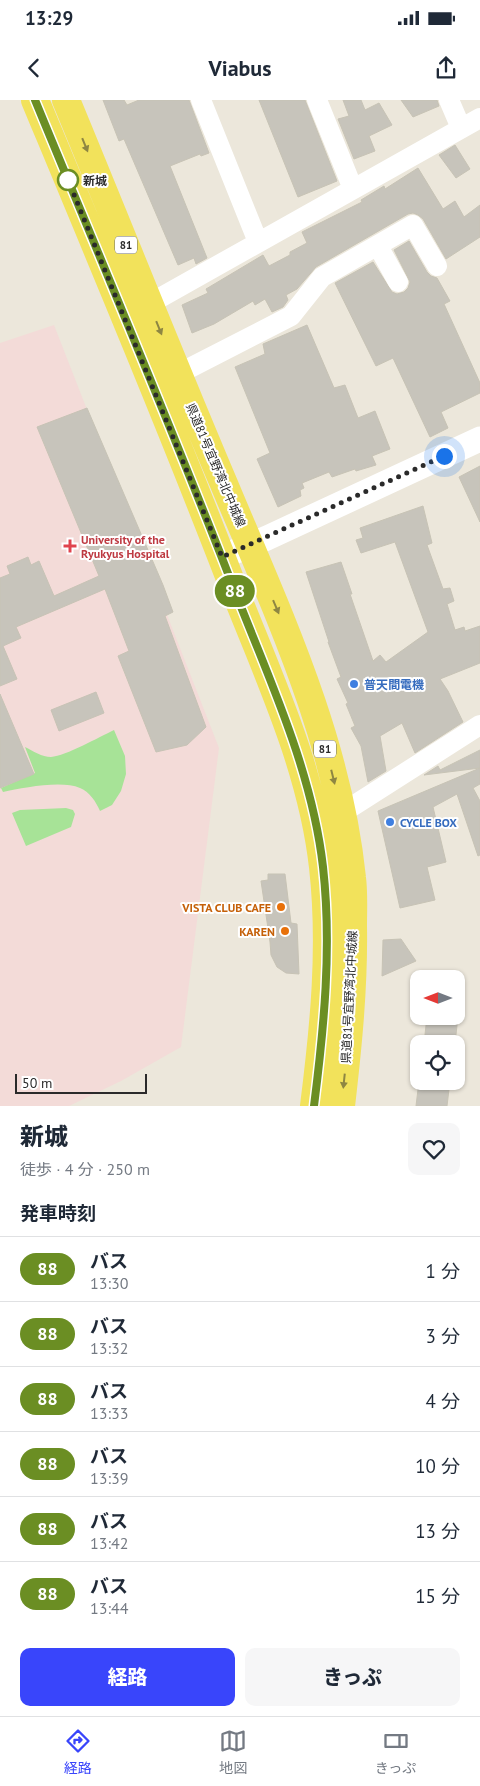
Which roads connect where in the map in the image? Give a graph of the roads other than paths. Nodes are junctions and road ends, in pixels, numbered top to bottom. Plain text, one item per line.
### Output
1 (35, 100) edge
2 (66, 100) edge
3 (201, 100) edge
4 (317, 100) edge
5 (449, 100) edge
6 (480, 118) edge
7 (461, 128) junction
8 (353, 189) junction
9 (258, 242) junction
10 (378, 246) junction
11 (437, 266) dead end
12 (398, 282) dead end
13 (149, 304) junction
14 (178, 374) junction
15 (480, 439) edge
16 (250, 546) junction
17 (222, 557) junction
18 (480, 725) edge
19 (342, 812) junction
20 (314, 1106) edge
21 (341, 1106) edge

1 - 17 main road, 県道81号宜野湾北中城線 / 81
2 -> 13 main road, 県道81号宜野湾北中城線 / 81
3 - 9 street
4 - 8 street
5 - 7 street
6 - 7 street
7 - 8 street
8 - 9 street
9 - 13 street
10 - 11 street
10 - 12 street
10 - 14 street
13 -> 14 main road, 県道81号宜野湾北中城線 / 81
14 - 16 main road, 県道81号宜野湾北中城線 / 81
15 - 16 street
16 - 17 street
16 -> 19 main road, 県道81号宜野湾北中城線 / 81
17 - 20 main road, 県道81号宜野湾北中城線 / 81
18 - 19 street
19 -> 21 main road, 県道81号宜野湾北中城線 / 81

